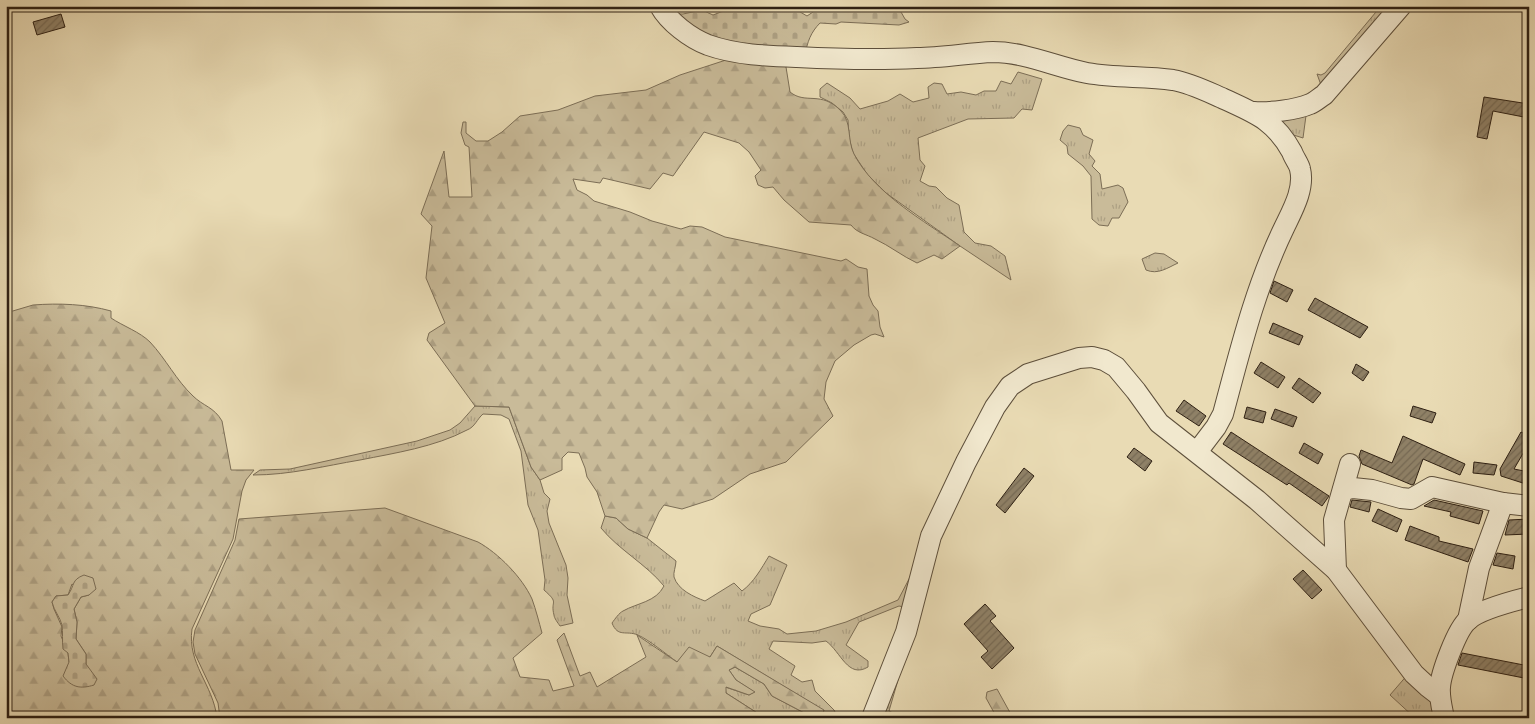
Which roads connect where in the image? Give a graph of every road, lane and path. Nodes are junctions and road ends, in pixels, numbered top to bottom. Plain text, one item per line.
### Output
1 (660, 6) edge
2 (1401, 6) edge
3 (1254, 112) junction
4 (1197, 452) junction
5 (1350, 464) dead end
6 (1343, 490) junction
7 (1503, 502) junction
8 (1529, 506) edge
9 (1336, 570) junction
10 (1529, 597) edge
11 (1468, 620) junction
12 (1440, 696) junction
13 (872, 718) edge
14 (1444, 718) edge

1 - 3 street
2 - 3 street
3 - 4 street
4 - 9 street
4 - 13 street
5 - 6 street
6 - 7 street
6 - 9 street
7 - 8 street
7 - 11 street
9 - 12 street
10 - 11 street
11 - 12 street
12 - 14 street

